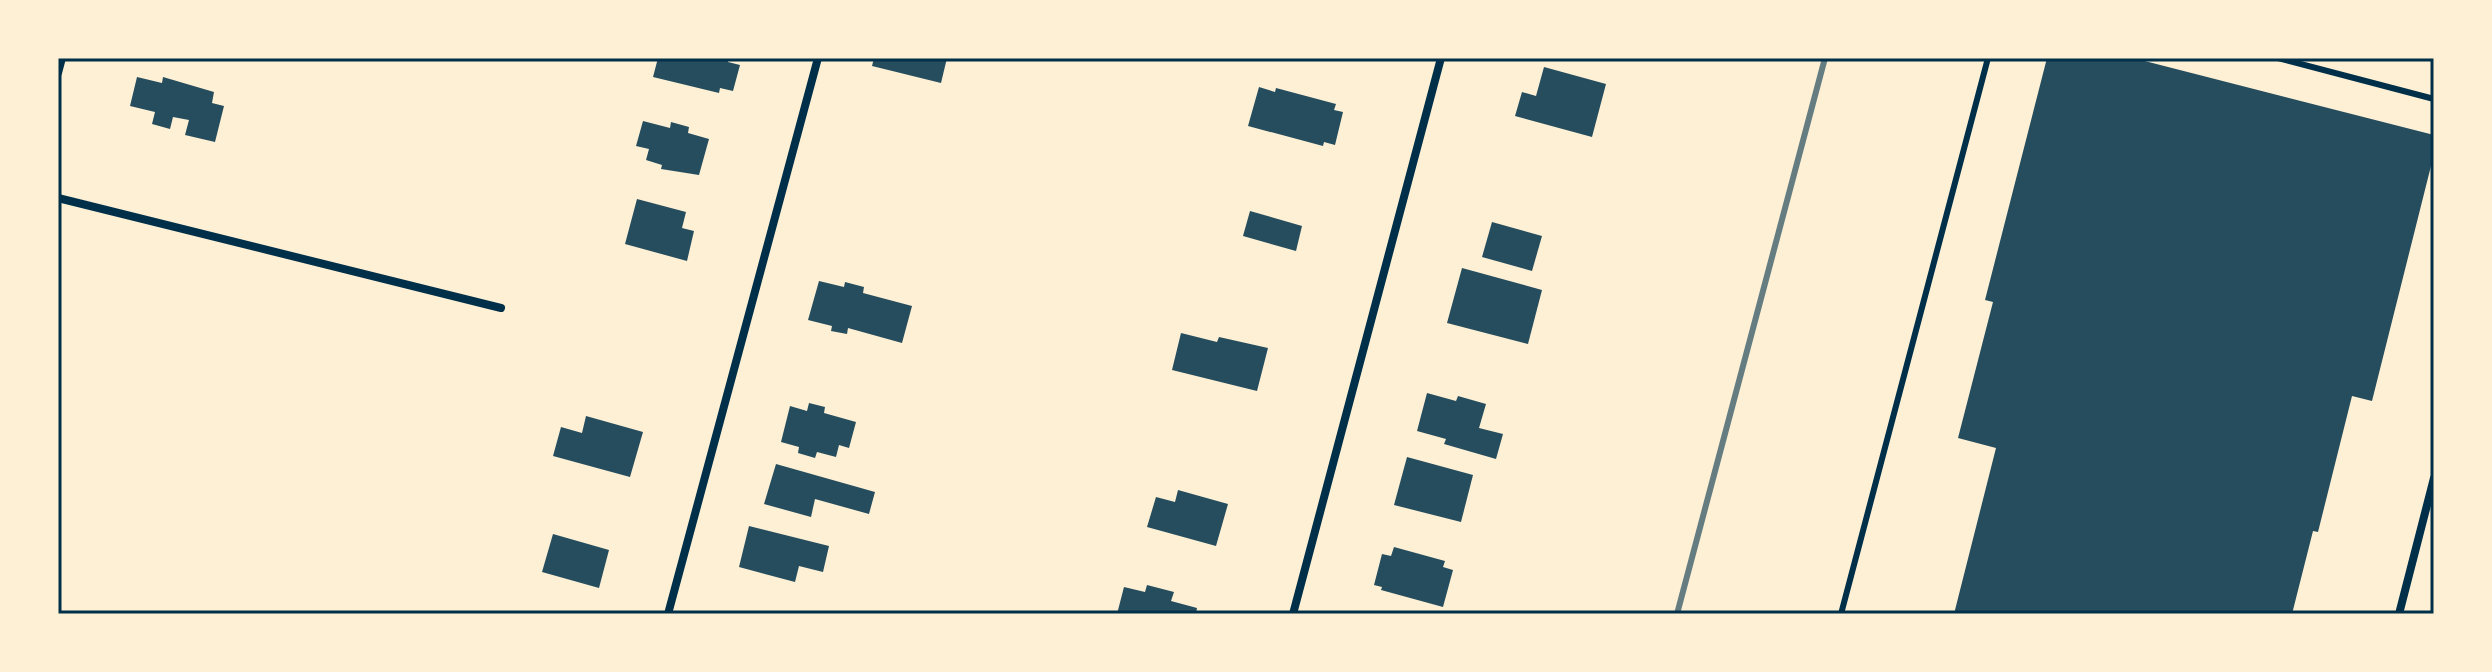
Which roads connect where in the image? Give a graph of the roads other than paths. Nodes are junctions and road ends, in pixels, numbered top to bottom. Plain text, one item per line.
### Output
1 (62, 58) edge
2 (818, 58) edge
3 (1441, 58) edge
4 (1988, 58) edge
5 (2278, 58) edge
6 (58, 73) edge
7 (2434, 99) edge
8 (58, 198) edge
9 (501, 308) dead end
10 (2434, 478) edge
11 (668, 614) edge
12 (1293, 614) edge
13 (1841, 614) edge
14 (2399, 614) edge

1 - 6 street
2 - 11 street
3 - 12 street
4 - 13 lane
5 - 7 lane
8 - 9 street
10 - 14 street

